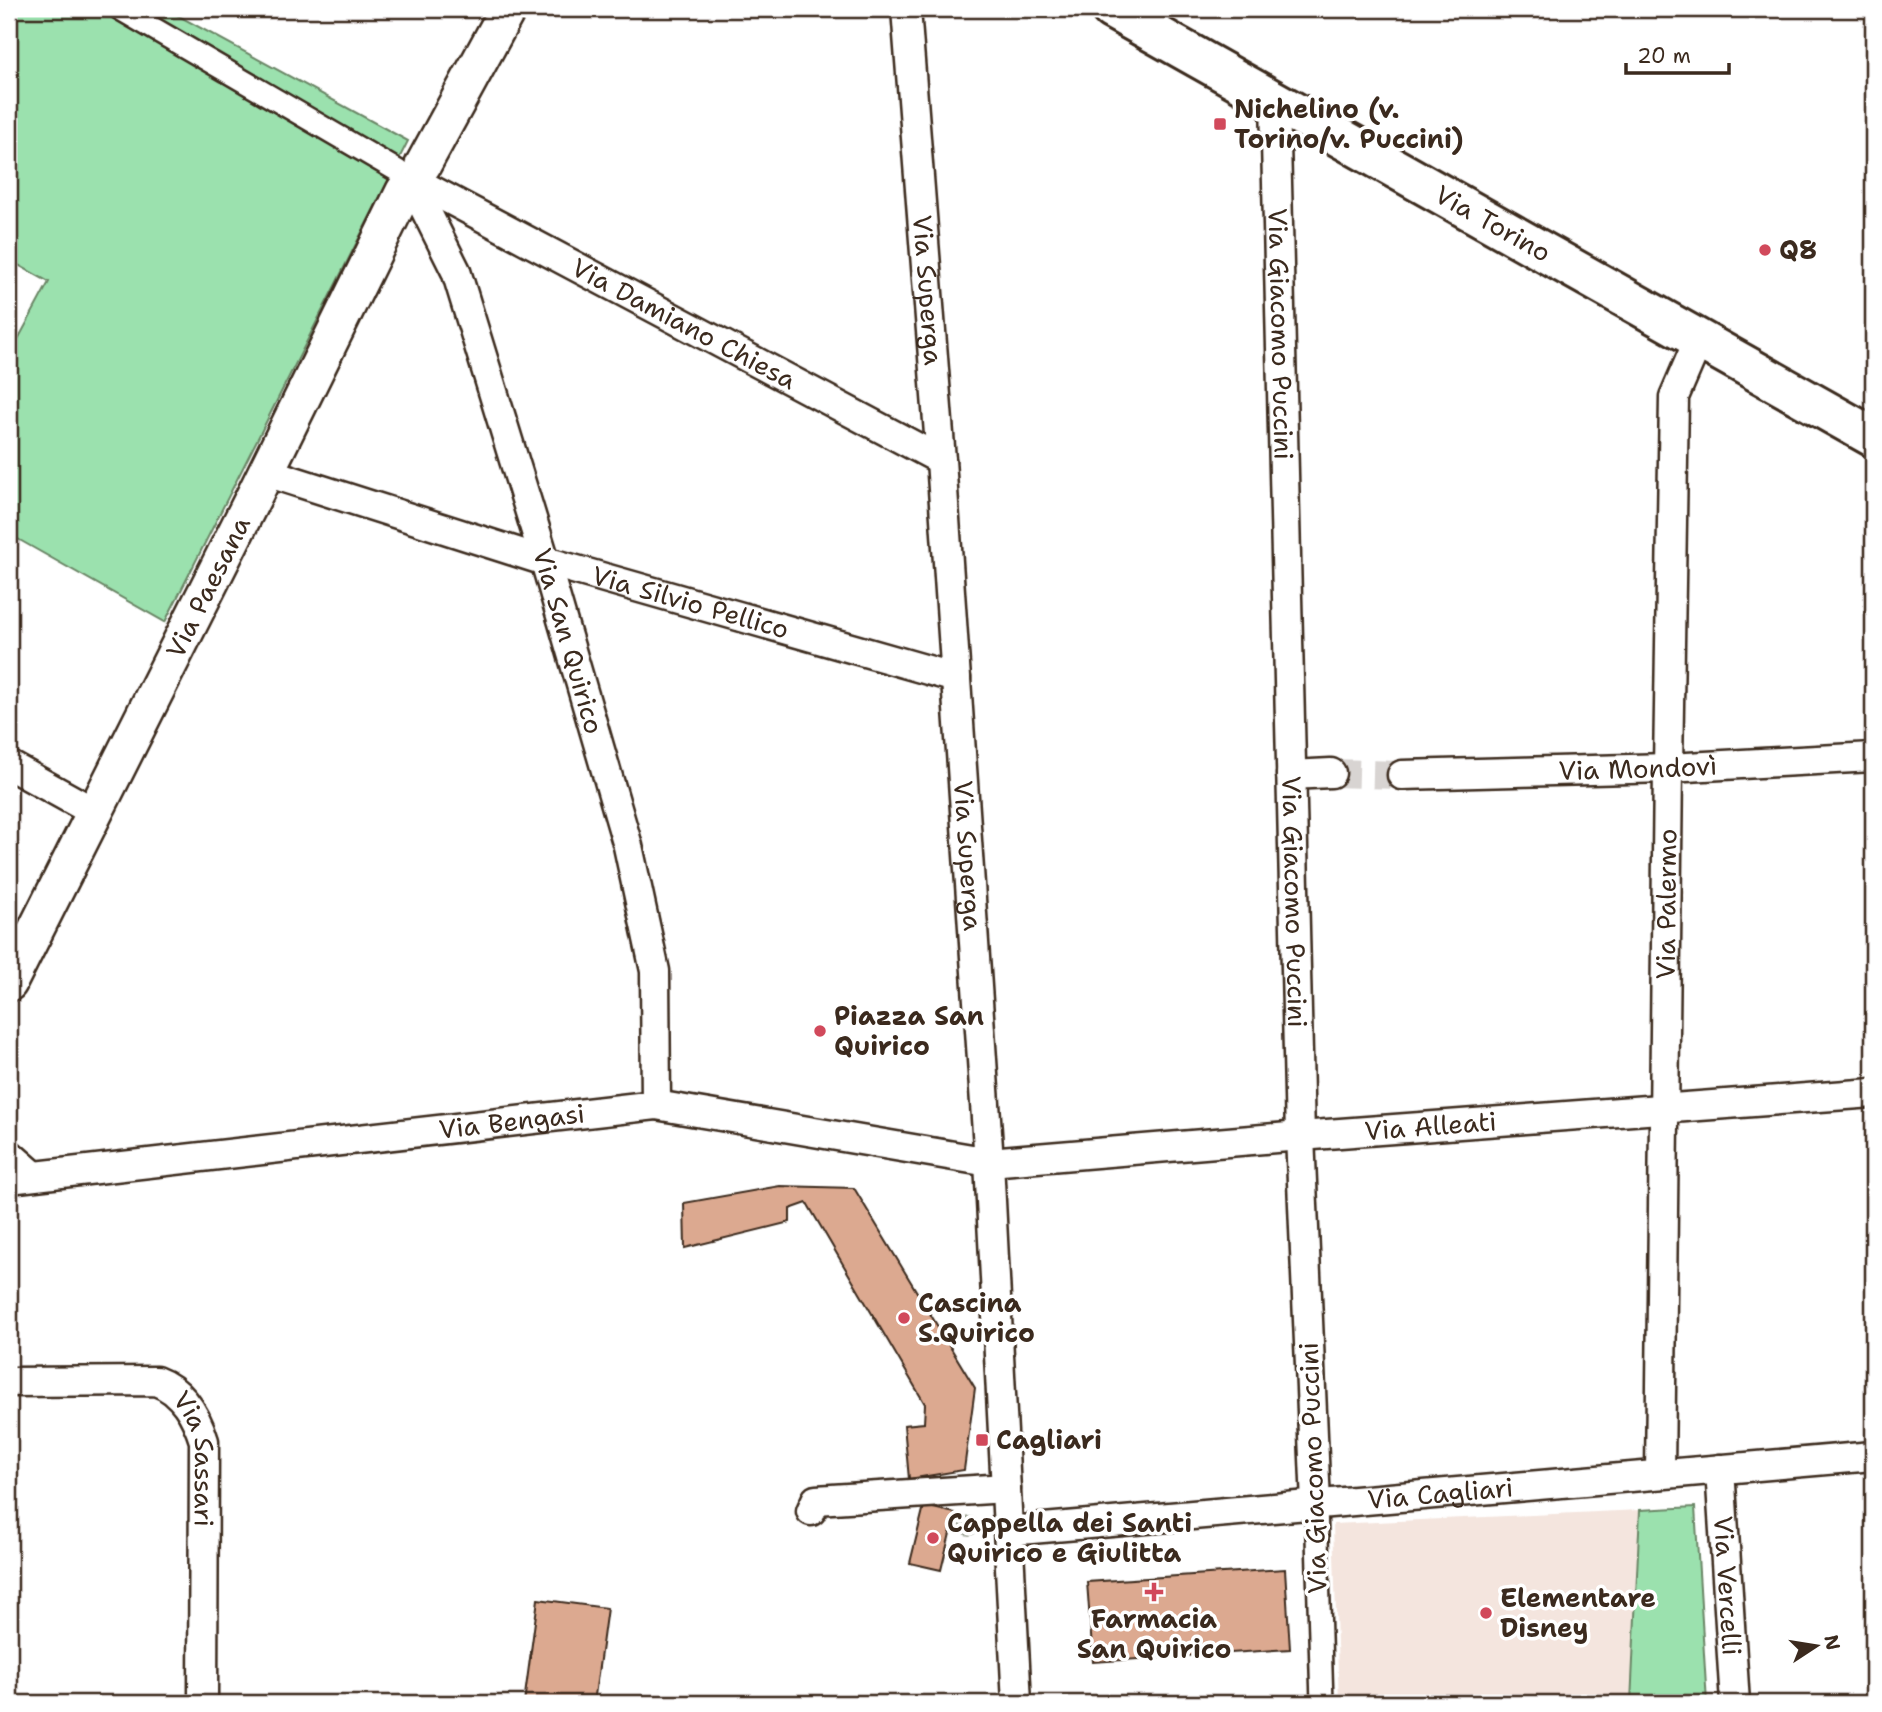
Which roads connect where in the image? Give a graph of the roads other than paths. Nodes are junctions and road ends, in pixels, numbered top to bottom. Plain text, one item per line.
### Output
1 (120, 9) edge
2 (508, 9) edge
3 (906, 9) edge
4 (1121, 11) edge
5 (1275, 100) junction
6 (414, 181) junction
7 (1699, 339) junction
8 (1873, 437) edge
9 (941, 460) junction
10 (266, 472) junction
11 (545, 561) junction
12 (956, 678) junction
13 (1873, 757) edge
14 (9, 765) edge
15 (1668, 768) junction
16 (1331, 774) tunnel mouth
17 (1291, 775) junction
18 (1402, 775) tunnel mouth
19 (94, 812) junction
20 (9, 983) edge
21 (1873, 1094) edge
22 (656, 1105) junction
23 (1664, 1110) junction
24 (1300, 1136) junction
25 (9, 1154) edge
26 (989, 1162) junction
27 (21, 1177) edge
28 (9, 1382) edge
29 (1873, 1456) edge
30 (1720, 1469) junction
31 (1660, 1474) junction
32 (1006, 1488) junction
33 (1315, 1504) junction
34 (811, 1511) dead end
35 (1008, 1531) junction
36 (203, 1703) edge
37 (1017, 1703) edge
38 (1322, 1703) edge
39 (1735, 1703) edge

1 - 6 street, Via Damiano Chiesa
2 - 6 street
3 - 9 street, Via Superga
4 - 5 main road, Via Torino
5 - 7 main road, Via Torino
5 - 17 street, Via Giacomo Puccini
6 - 9 street, Via Damiano Chiesa
6 - 10 street, Via Paesana
6 - 11 street, Via San Quirico
7 - 8 main road, Via Torino
7 - 15 street, Via Palermo
9 - 12 street, Via Superga
10 - 11 street, Via Silvio Pellico
10 - 19 street, Via Paesana
11 - 12 street, Via Silvio Pellico
11 - 22 street, Via San Quirico
12 - 26 street, Via Superga
13 - 15 street, Via Mondovì
14 - 19 street
15 - 18 street, Via Mondovì
15 - 23 street, Via Palermo
16 - 17 street
17 - 24 street, Via Giacomo Puccini
19 - 20 street, Via Paesana
21 - 23 street, Via Alleati
22 - 26 street, Via Bengasi
22 - 27 street, Via Bengasi
23 - 24 street, Via Alleati
23 - 31 street, Via Palermo
24 - 26 street, Via Alleati
24 - 33 street, Via Giacomo Puccini
25 - 27 street, Via Bengasi
26 - 32 street, Via Superga
28 - 36 street, Via Sassari
29 - 30 street, Via Cagliari
30 - 31 street, Via Cagliari
30 - 39 street, Via Vercelli
31 - 33 street, Via Cagliari
32 - 34 street
32 - 35 street, Via Superga
33 - 35 street, Via Cagliari
33 - 38 street, Via Giacomo Puccini
35 - 37 street, Via Superga

